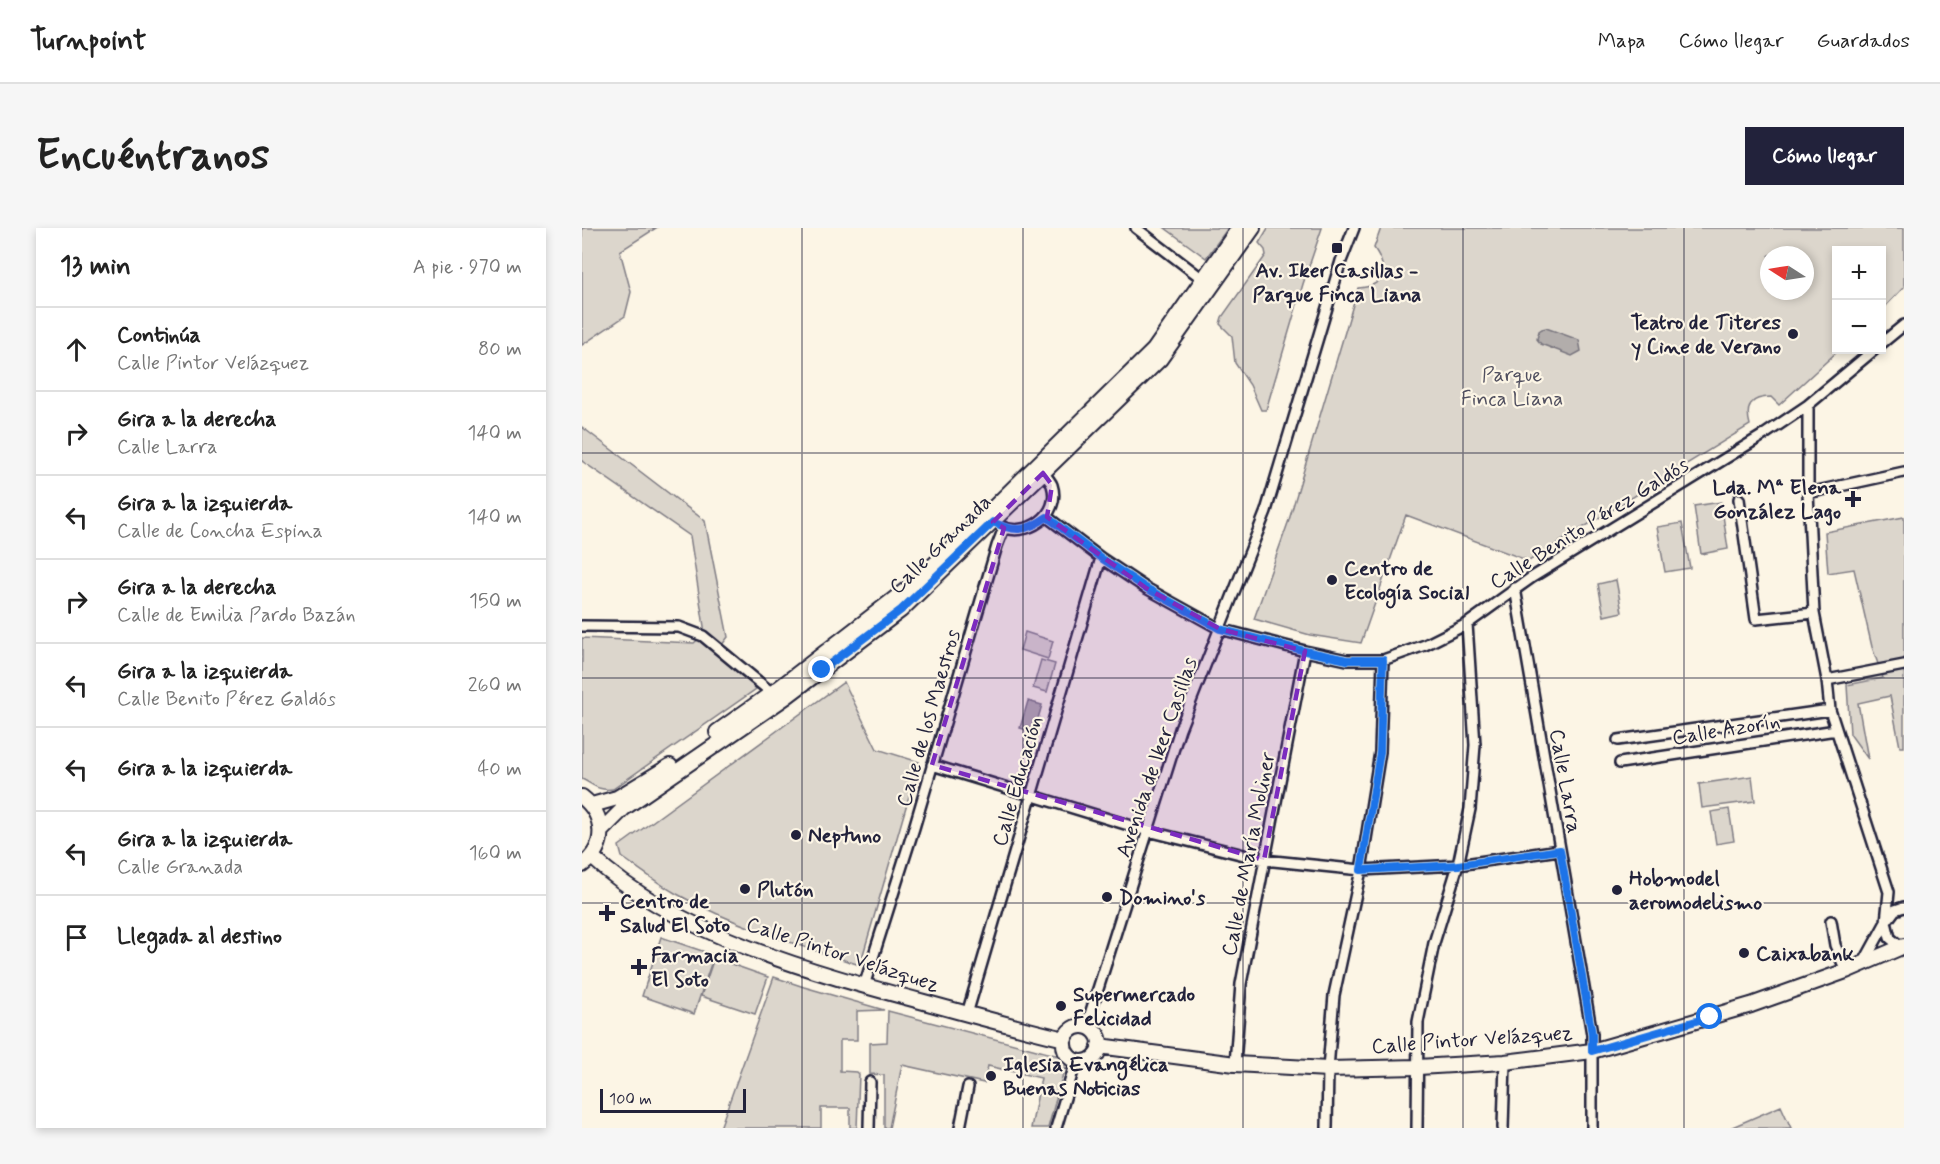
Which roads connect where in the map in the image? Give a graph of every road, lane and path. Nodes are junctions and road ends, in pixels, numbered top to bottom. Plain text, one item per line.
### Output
1 (1136, 228) edge
2 (1239, 228) edge
3 (1253, 228) edge
4 (1354, 228) edge
5 (1204, 279) junction
6 (1904, 324) edge
7 (1886, 339) edge
8 (1869, 354) edge
9 (1808, 405) junction
10 (1040, 469) junction
11 (1904, 472) edge
12 (1808, 493) junction
13 (1739, 499) dead end
14 (1047, 517) junction
15 (999, 525) junction
16 (1101, 558) junction
17 (1515, 588) junction
18 (1814, 614) junction
19 (1467, 624) junction
20 (582, 626) edge
21 (1220, 629) junction
22 (1305, 651) junction
23 (1383, 660) junction
24 (1904, 665) edge
25 (1827, 680) junction
26 (772, 693) junction
27 (1830, 710) junction
28 (1836, 730) junction
29 (1618, 740) dead end
30 (1620, 763) dead end
31 (932, 765) junction
32 (1032, 795) junction
33 (587, 801) edge
34 (602, 831) junction
35 (1148, 831) junction
36 (1560, 850) junction
37 (1264, 860) junction
38 (587, 861) edge
39 (1458, 865) junction
40 (1361, 870) junction
41 (1889, 892) junction
42 (1904, 906) edge
43 (1832, 921) dead end
44 (1886, 922) junction
45 (1903, 946) edge
46 (1863, 964) junction
47 (1846, 971) junction
48 (864, 986) junction
49 (967, 1014) junction
50 (1086, 1027) junction
51 (1065, 1040) junction
52 (1100, 1046) junction
53 (1592, 1051) junction
54 (1076, 1061) junction
55 (1505, 1062) junction
56 (1235, 1064) junction
57 (1418, 1067) junction
58 (1328, 1069) junction
59 (870, 1082) dead end
60 (968, 1087) dead end
61 (869, 1128) edge
62 (960, 1128) edge
63 (1056, 1128) edge
64 (1327, 1128) edge
65 (1417, 1128) edge
66 (1503, 1128) edge
67 (1592, 1128) edge

1 - 5 street
2 - 5 street, Calle Granada
3 - 10 street, Calle Granada
4 - 21 street, Avenida de Iker Casillas
5 - 10 street, Calle Granada
6 - 7 street
8 - 9 street, Calle Benito Pérez Galdós
9 - 12 street
9 - 17 street, Calle Benito Pérez Galdós
10 - 14 street
10 - 15 street, Calle Granada
10 - 26 street, Calle Granada
11 - 12 street
12 - 18 street
13 - 18 street
14 - 15 street
14 - 16 street, Calle Benito Pérez Galdós
15 - 31 street, Calle de los Maestros
15 - 34 street, Calle Granada
16 - 21 street, Calle Benito Pérez Galdós
16 - 32 street, Calle Educación
17 - 19 street, Calle Benito Pérez Galdós
17 - 36 street, Calle Larra
18 - 25 street
19 - 23 street, Calle Benito Pérez Galdós
19 - 39 street
20 - 26 street
21 - 22 street, Calle Benito Pérez Galdós
21 - 35 street, Avenida de Iker Casillas
22 - 23 street, Calle Benito Pérez Galdós
22 - 37 street, Calle de María Moliner
23 - 40 street
24 - 25 street
25 - 27 street
26 - 33 street, Calle Granada
27 - 28 street
27 - 29 street, Calle Azorín
28 - 30 street, Calle Azorín
28 - 41 street
31 - 32 street
31 - 48 street, Calle de los Maestros
32 - 35 street
32 - 49 street, Calle Educación
33 - 34 street
34 - 38 street
35 - 37 street
35 - 50 street, Avenida de Iker Casillas
36 - 39 street
36 - 53 street, Calle Larra
37 - 40 street
37 - 56 street, Calle de María Moliner
38 - 48 street, Calle Pintor Velázquez
39 - 40 street
39 - 57 street
40 - 58 street
41 - 42 street
41 - 44 street
42 - 44 street
43 - 47 street
44 - 45 street
44 - 46 street
45 - 46 street, Calle Pintor Velázquez
46 - 47 street, Calle Pintor Velázquez
47 - 53 street, Calle Pintor Velázquez
48 - 49 street, Calle Pintor Velázquez
49 - 51 street, Calle Pintor Velázquez
50 - 51 street
50 - 52 street
51 - 54 street
52 - 54 street
52 - 56 street, Calle Pintor Velázquez
53 - 55 street, Calle Pintor Velázquez
53 - 67 street, Calle Larra
54 - 63 street
55 - 57 street, Calle Pintor Velázquez
55 - 66 street
56 - 58 street, Calle Pintor Velázquez
57 - 58 street, Calle Pintor Velázquez
57 - 65 street
58 - 64 street
59 - 61 street
60 - 62 street

